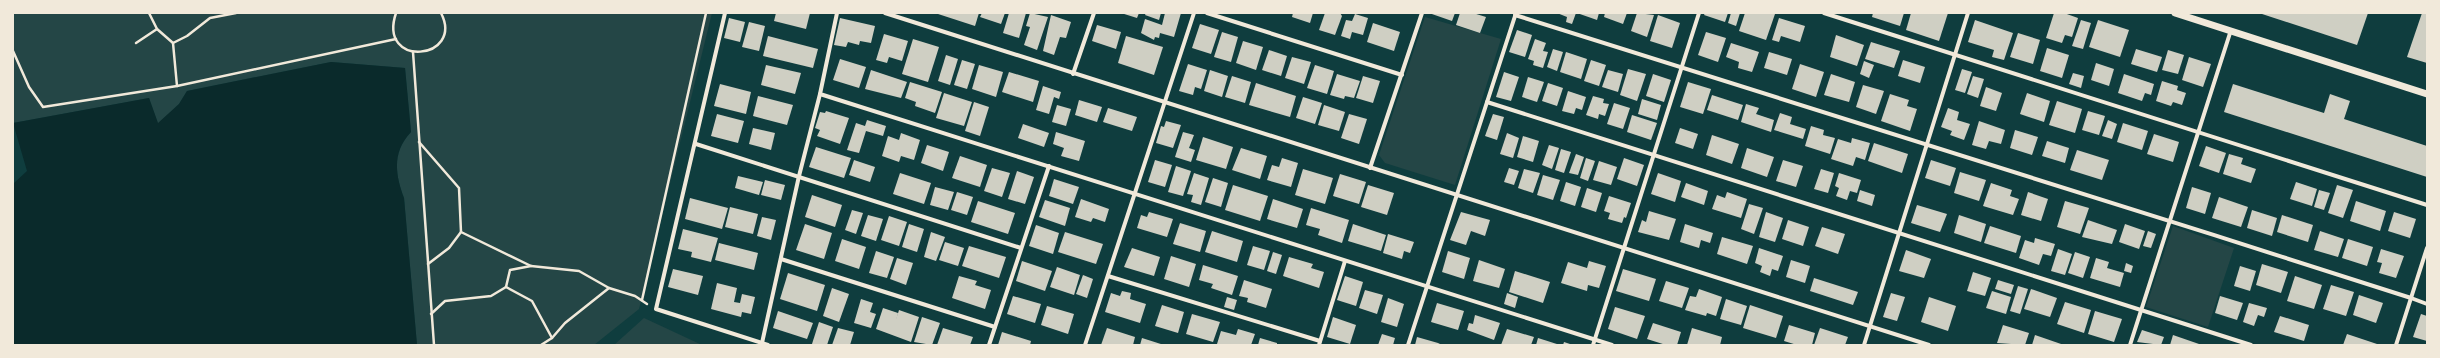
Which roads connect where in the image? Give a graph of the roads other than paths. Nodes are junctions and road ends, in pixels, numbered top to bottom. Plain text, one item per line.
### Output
1 (725, 13) edge
2 (837, 13) edge
3 (885, 13) edge
4 (1094, 13) edge
5 (1194, 13) edge
6 (1207, 13) edge
7 (1422, 13) edge
8 (1699, 13) edge
9 (1824, 13) edge
10 (1968, 13) edge
11 (2175, 13) edge
12 (1515, 14) edge
13 (2231, 30) junction
14 (1954, 55) junction
15 (1682, 68) junction
16 (1073, 74) junction
17 (1402, 75) junction
18 (820, 94) junction
19 (2427, 94) edge
20 (1164, 102) junction
21 (1487, 102) junction
22 (2198, 132) junction
23 (696, 144) junction
24 (1926, 146) junction
25 (1654, 155) junction
26 (1049, 166) junction
27 (1370, 168) junction
28 (799, 176) junction
29 (1135, 193) junction
30 (1456, 195) junction
31 (2427, 205) edge
32 (2170, 220) junction
33 (1898, 233) junction
34 (1022, 248) junction
35 (2427, 248) edge
36 (1624, 249) junction
37 (781, 259) junction
38 (1345, 261) junction
39 (1108, 276) junction
40 (1426, 287) junction
41 (2411, 298) junction
42 (2427, 304) edge
43 (2142, 310) junction
44 (1870, 326) junction
45 (995, 327) junction
46 (1595, 340) junction
47 (762, 343) junction
48 (1320, 343) edge
49 (768, 345) edge
50 (989, 345) edge
51 (1085, 345) edge
52 (1408, 345) edge
53 (1593, 345) edge
54 (1612, 345) edge
55 (1864, 345) edge
56 (1929, 345) edge
57 (2130, 345) edge
58 (2251, 345) edge
59 (2396, 345) edge

1 - 23 street
2 - 18 street
3 - 16 street
4 - 16 street
5 - 20 street
6 - 17 street
7 - 17 street
8 - 15 street
9 - 14 street
10 - 14 street
11 - 13 street
12 - 15 street
12 - 21 street
13 - 19 street
13 - 22 street
14 - 22 street
14 - 24 street
15 - 24 street
15 - 25 street
16 - 20 street
17 - 27 street
18 - 26 street
18 - 28 street
20 - 27 street
20 - 29 street
21 - 25 street
21 - 30 street
22 - 31 street
22 - 32 street
23 - 28 street
23 - 47 street
24 - 32 street
24 - 33 street
25 - 33 street
25 - 36 street
26 - 29 street
26 - 34 street
27 - 30 street
28 - 34 street
28 - 37 street
29 - 38 street
29 - 39 street
30 - 36 street
30 - 40 street
32 - 41 street
32 - 43 street
33 - 43 street
33 - 44 street
34 - 45 street
35 - 41 street
36 - 44 street
36 - 46 street
37 - 45 street
37 - 47 street
38 - 40 street
38 - 48 street
39 - 48 street
39 - 51 street
40 - 46 street
40 - 52 street
41 - 42 street
41 - 59 street
43 - 57 street
43 - 58 street
44 - 55 street
44 - 56 street
45 - 50 street
46 - 53 street
46 - 54 street
47 - 49 street

